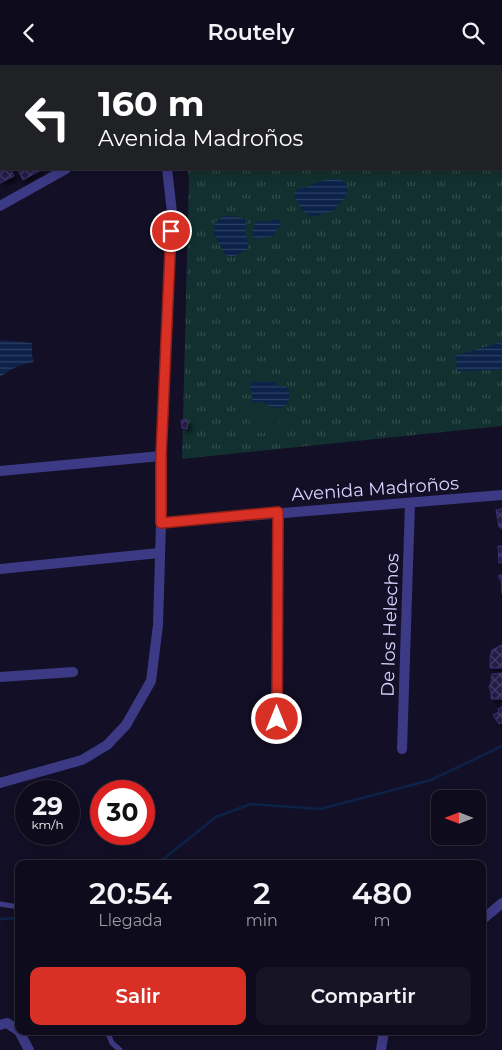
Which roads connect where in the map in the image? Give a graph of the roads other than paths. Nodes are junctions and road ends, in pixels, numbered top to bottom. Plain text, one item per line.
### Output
1 (64, 170) edge
2 (167, 170) edge
3 (0, 206) edge
4 (161, 456) junction
5 (0, 471) edge
6 (502, 495) edge
7 (410, 503) junction
8 (278, 512) junction
9 (161, 523) junction
10 (159, 553) junction
11 (0, 569) edge
12 (73, 672) dead end
13 (0, 677) edge
14 (277, 738) dead end
15 (402, 749) dead end
16 (0, 783) edge
17 (502, 903) edge
18 (0, 904) edge
19 (15, 906) edge
20 (486, 917) edge
21 (0, 1025) edge
22 (15, 1028) edge
23 (21, 1035) edge
24 (109, 1035) edge
25 (383, 1035) edge
26 (30, 1050) edge
27 (120, 1050) edge
28 (381, 1050) edge

1 - 3 street
2 - 4 street
4 - 5 street
4 - 9 street
6 - 7 street, Avenida Madroños
7 - 8 street, Avenida Madroños
7 - 15 street, De los Helechos
8 - 9 street, Avenida Madroños
8 - 14 street
9 - 10 street
10 - 11 street
10 - 16 street
12 - 13 street
17 - 20 street
18 - 19 lane
21 - 22 street
23 - 26 street
24 - 27 lane
25 - 28 street

